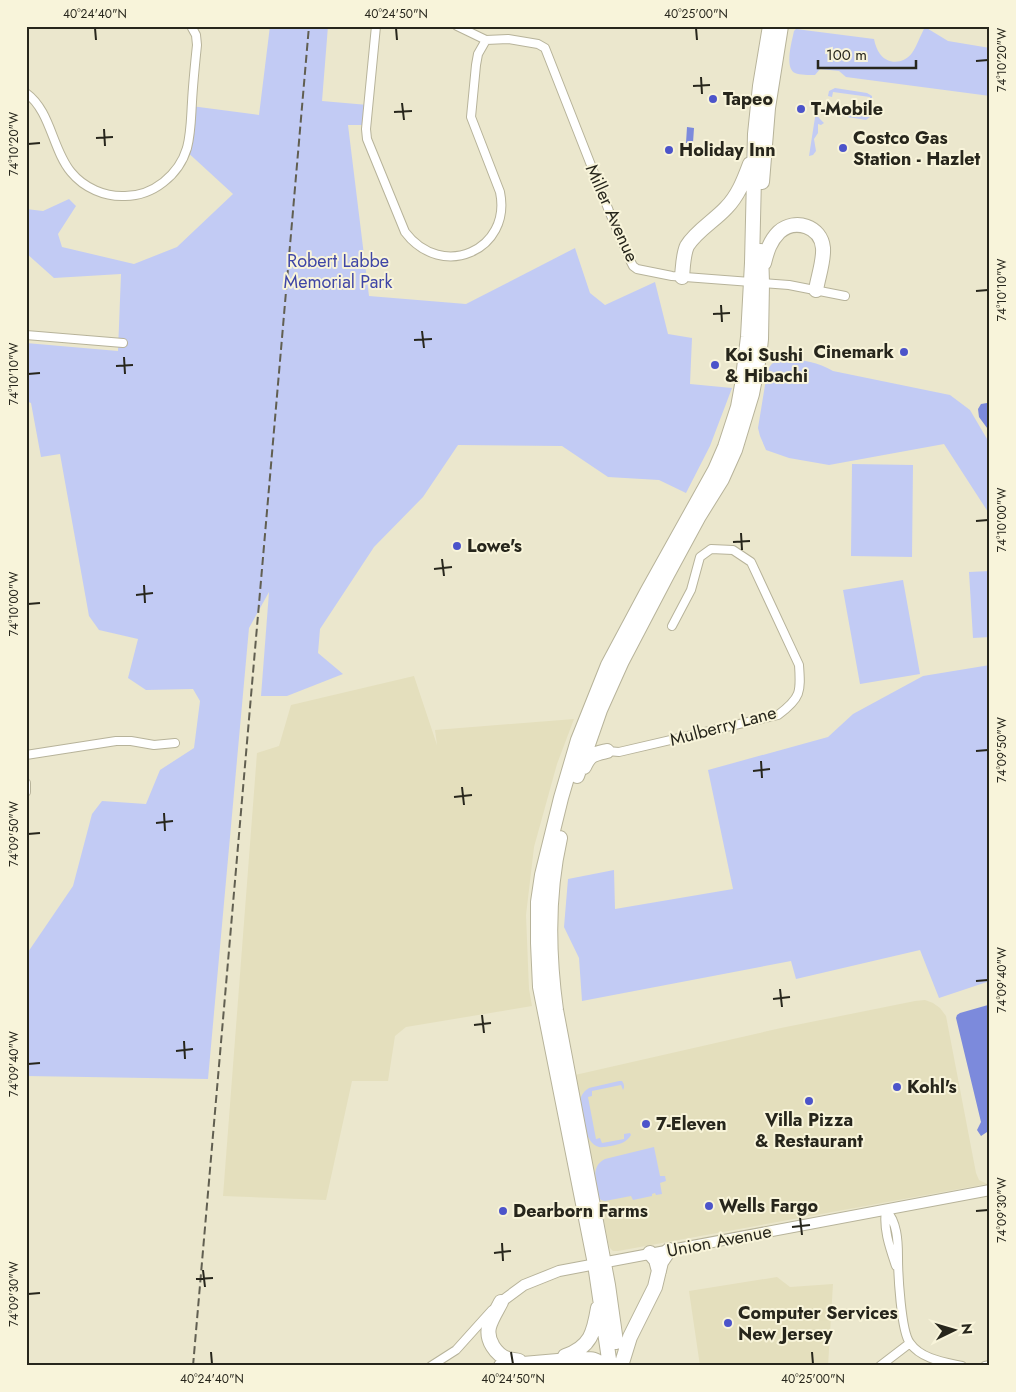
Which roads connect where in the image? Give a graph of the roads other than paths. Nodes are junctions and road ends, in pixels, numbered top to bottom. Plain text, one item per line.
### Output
1 (190, 26) edge
2 (376, 26) edge
3 (457, 26) edge
4 (770, 26) edge
5 (781, 26) edge
6 (486, 40) junction
7 (26, 93) edge
8 (754, 149) junction
9 (682, 277) junction
10 (758, 279) junction
11 (816, 290) junction
12 (845, 296) dead end
13 (26, 334) edge
14 (123, 343) dead end
15 (672, 626) dead end
16 (600, 710) junction
17 (175, 743) dead end
18 (607, 751) junction
19 (26, 755) edge
20 (26, 783) edge
21 (572, 789) junction
22 (26, 792) edge
23 (990, 1190) edge
24 (886, 1210) junction
25 (669, 1250) junction
26 (650, 1253) junction
27 (600, 1263) junction
28 (659, 1271) junction
29 (600, 1297) junction
30 (500, 1302) junction
31 (910, 1343) junction
32 (552, 1361) junction
33 (532, 1363) junction
34 (990, 1365) edge
35 (431, 1366) edge
36 (501, 1366) edge
37 (602, 1366) edge
38 (610, 1366) edge
39 (620, 1366) edge
40 (880, 1366) edge
41 (962, 1366) edge
42 (985, 1366) edge

1 - 7 street
2 - 6 street
3 - 6 street, Miller Avenue
4 - 8 highway
5 - 10 highway
6 - 9 street, Miller Avenue
8 - 9 highway
8 - 10 highway
9 - 10 street, Miller Avenue
10 - 11 street, Miller Avenue
10 - 11 highway
10 - 16 highway
10 - 27 highway
11 - 12 street, Miller Avenue
13 - 14 street
15 - 18 street, Mulberry Lane
16 - 18 highway
16 - 21 highway
17 - 19 street
18 - 21 highway
20 - 22 street
21 - 27 highway
23 - 24 street, Union Avenue
24 - 25 street, Union Avenue
24 - 31 street
25 - 26 street, Union Avenue
25 - 28 highway
26 - 27 street, Union Avenue
26 - 28 highway
27 - 29 highway
27 - 30 street, Union Avenue
27 - 39 highway
28 - 39 highway
29 - 32 highway
29 - 38 highway
30 - 33 highway
30 - 35 street
31 - 40 street
31 - 41 street
32 - 33 highway
32 - 37 highway
33 - 36 highway
34 - 42 street

